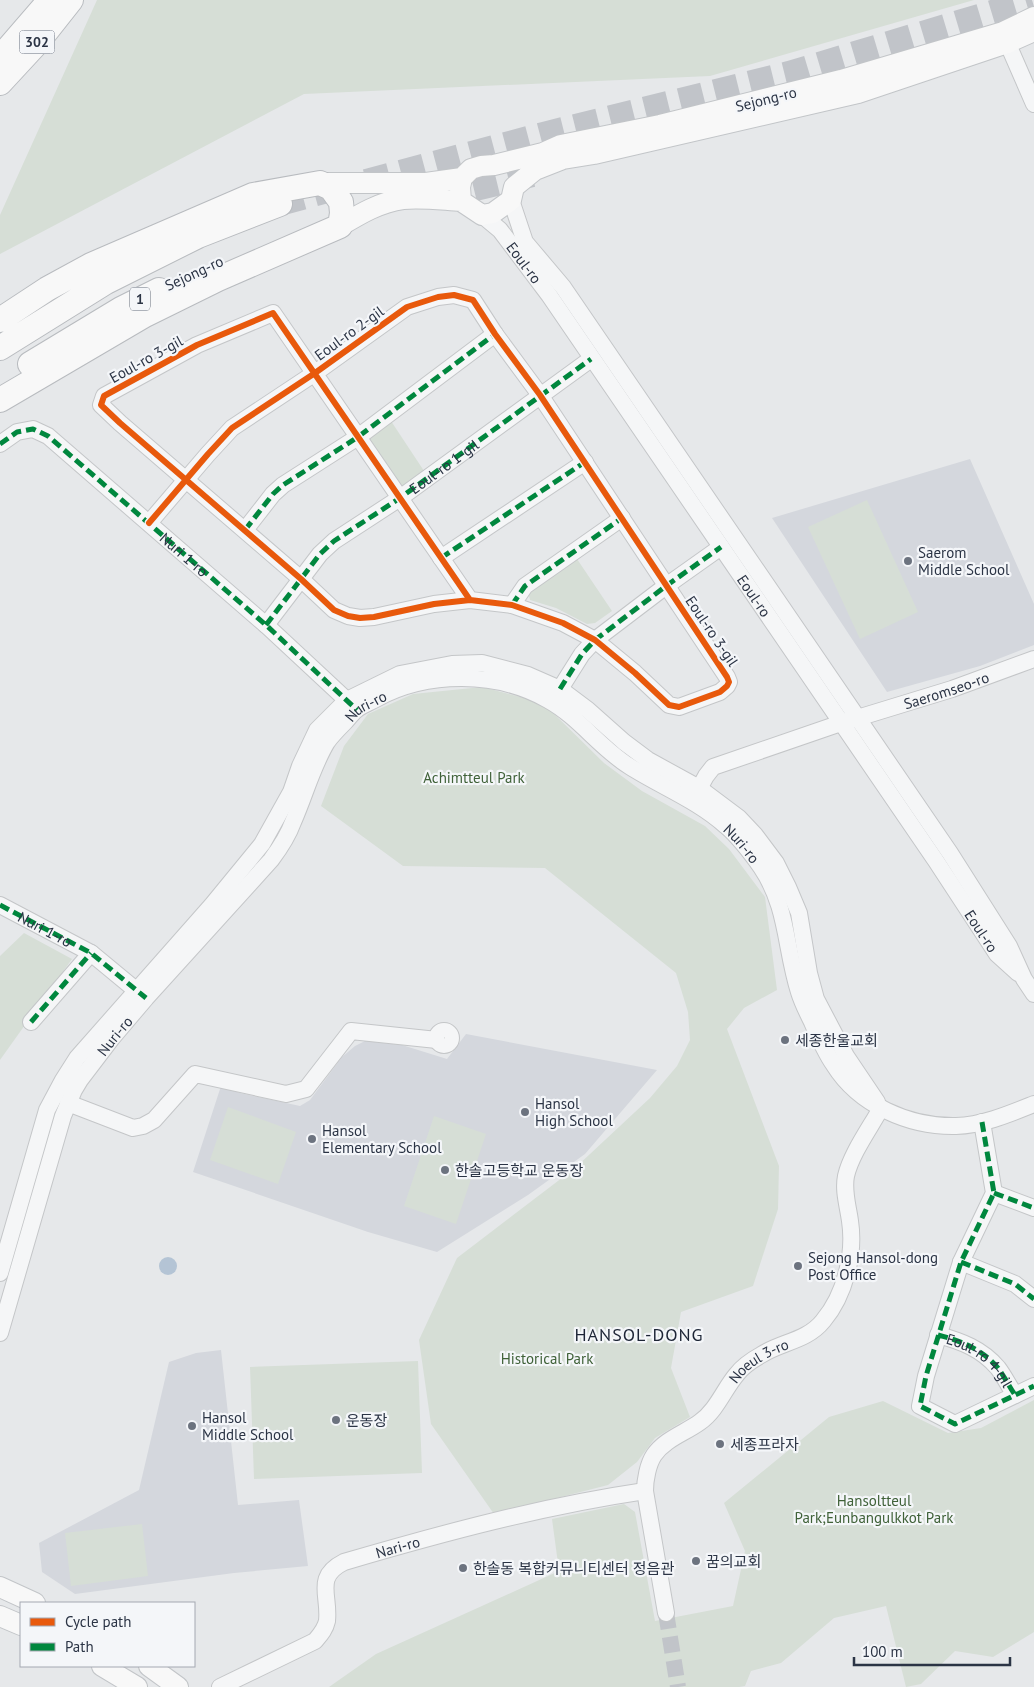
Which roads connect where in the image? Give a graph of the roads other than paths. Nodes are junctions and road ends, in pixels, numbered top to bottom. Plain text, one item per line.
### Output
1 (50, 0) edge
2 (72, 0) edge
3 (1034, 17) edge
4 (1034, 31) edge
5 (1005, 38) junction
6 (0, 58) edge
7 (0, 83) edge
8 (1034, 104) edge
9 (494, 165) junction
10 (462, 178) junction
11 (320, 183) junction
12 (513, 194) junction
13 (462, 201) junction
14 (280, 204) tunnel mouth
15 (482, 215) junction
16 (340, 226) junction
17 (291, 235) dead end
18 (0, 320) edge
19 (495, 334) junction
20 (0, 348) edge
21 (591, 358) junction
22 (314, 373) junction
23 (0, 385) edge
24 (540, 395) junction
25 (0, 400) edge
26 (358, 437) junction
27 (0, 444) edge
28 (584, 462) junction
29 (186, 480) junction
30 (400, 498) junction
31 (622, 518) junction
32 (149, 523) junction
33 (244, 530) junction
34 (721, 547) junction
35 (441, 558) junction
36 (301, 579) junction
37 (666, 586) junction
38 (470, 600) junction
39 (512, 604) junction
40 (266, 625) junction
41 (595, 640) junction
42 (1034, 659) edge
43 (560, 689) junction
44 (352, 705) junction
45 (857, 718) junction
46 (842, 723) junction
47 (696, 795) junction
48 (0, 906) edge
49 (91, 953) junction
50 (1024, 979) junction
51 (141, 994) junction
52 (1034, 994) edge
53 (31, 1022) dead end
54 (437, 1040) dead end
55 (68, 1102) junction
56 (1034, 1104) edge
57 (881, 1108) junction
58 (982, 1122) junction
59 (994, 1193) junction
60 (1034, 1208) edge
61 (961, 1262) junction
62 (0, 1274) edge
63 (1034, 1299) edge
64 (0, 1334) edge
65 (938, 1335) junction
66 (1034, 1386) edge
67 (1014, 1395) junction
68 (645, 1491) junction
69 (0, 1586) edge
70 (33, 1602) edge
71 (666, 1613) tunnel mouth
72 (0, 1616) edge
73 (20, 1625) edge
74 (104, 1667) edge
75 (151, 1667) edge
76 (137, 1687) edge
77 (178, 1687) edge
78 (220, 1687) edge

1 - 6 highway, 302
2 - 7 highway, 302
3 - 5 main road, Sejong-ro
4 - 5 main road, Sejong-ro
5 - 8 street
5 - 9 main road, Sejong-ro
5 - 12 main road, Sejong-ro
9 - 10 main road, Sejong-ro
9 - 12 main road
10 - 11 main road, Sejong-ro
10 - 13 main road
11 - 16 highway
11 - 18 highway
12 - 15 main road, Sejong-ro
12 - 45 street, Eoul-ro
13 - 15 main road
13 - 16 main road
14 - 20 highway, Sejong-ro / 1
15 - 21 street, Eoul-ro
16 - 25 highway
17 - 23 highway, Sejong-ro / 1
19 - 22 street, Eoul-ro 2-gil
19 - 24 street, Eoul-ro 2-gil
19 - 26 street
21 - 24 street, Eoul-ro 1-gil
21 - 34 street, Eoul-ro
22 - 26 street, Eoul-ro 3-gil
22 - 29 street, Eoul-ro 2-gil
22 - 29 street, Eoul-ro 3-gil
24 - 28 street, Eoul-ro 3-gil
24 - 30 street, Eoul-ro 1-gil
26 - 30 street, Eoul-ro 3-gil
26 - 33 street
27 - 32 street, Nuri 1-ro
28 - 31 street, Eoul-ro 3-gil
28 - 35 street
29 - 32 street, Eoul-ro 2-gil
29 - 33 street, Eoul-ro 3-gil
30 - 35 street, Eoul-ro 3-gil
30 - 36 street, Eoul-ro 1-gil
31 - 37 street, Eoul-ro 3-gil
31 - 39 street
32 - 40 street, Nuri 1-ro
33 - 36 street, Eoul-ro 3-gil
34 - 37 street
34 - 46 street, Eoul-ro
35 - 38 street, Eoul-ro 3-gil
36 - 38 street, Eoul-ro 3-gil
36 - 40 street, Eoul-ro 1-gil
37 - 41 street
37 - 41 street, Eoul-ro 3-gil
38 - 39 street, Eoul-ro 3-gil
39 - 41 street, Eoul-ro 3-gil
40 - 44 street, Nuri 1-ro
41 - 43 street
42 - 45 street, Saeromseo-ro
43 - 44 street, Nuri-ro
43 - 47 street, Nuri-ro
44 - 47 street, Nuri-ro
44 - 51 street, Nuri-ro
45 - 46 street, Saeromseo-ro
45 - 50 street, Eoul-ro
46 - 47 street, Saeromseo-ro
46 - 50 street, Eoul-ro
47 - 57 street, Nuri-ro
48 - 49 street, Nuri 1-ro
49 - 51 street, Nuri 1-ro
49 - 53 street, Nuri 1-ro
50 - 52 street, Eoul-ro
51 - 55 street, Nuri-ro
51 - 62 street, Nuri-ro
54 - 55 street
55 - 64 street, Nuri-ro
56 - 58 street, Nuri-ro
57 - 58 street, Nuri-ro
57 - 68 street, Noeul 3-ro
58 - 59 street
59 - 60 street
59 - 61 street, Eoul-ro 4-gil
61 - 63 street
61 - 65 street, Eoul-ro 4-gil
65 - 67 street, Eoul-ro 4-gil
65 - 67 street, Eoul-ro 4-gil
66 - 67 street, Eoul-ro 4-gil
68 - 71 street, Noeul 3-ro
68 - 78 street, Nari-ro
69 - 70 main road
72 - 73 main road
74 - 76 main road
75 - 77 main road

